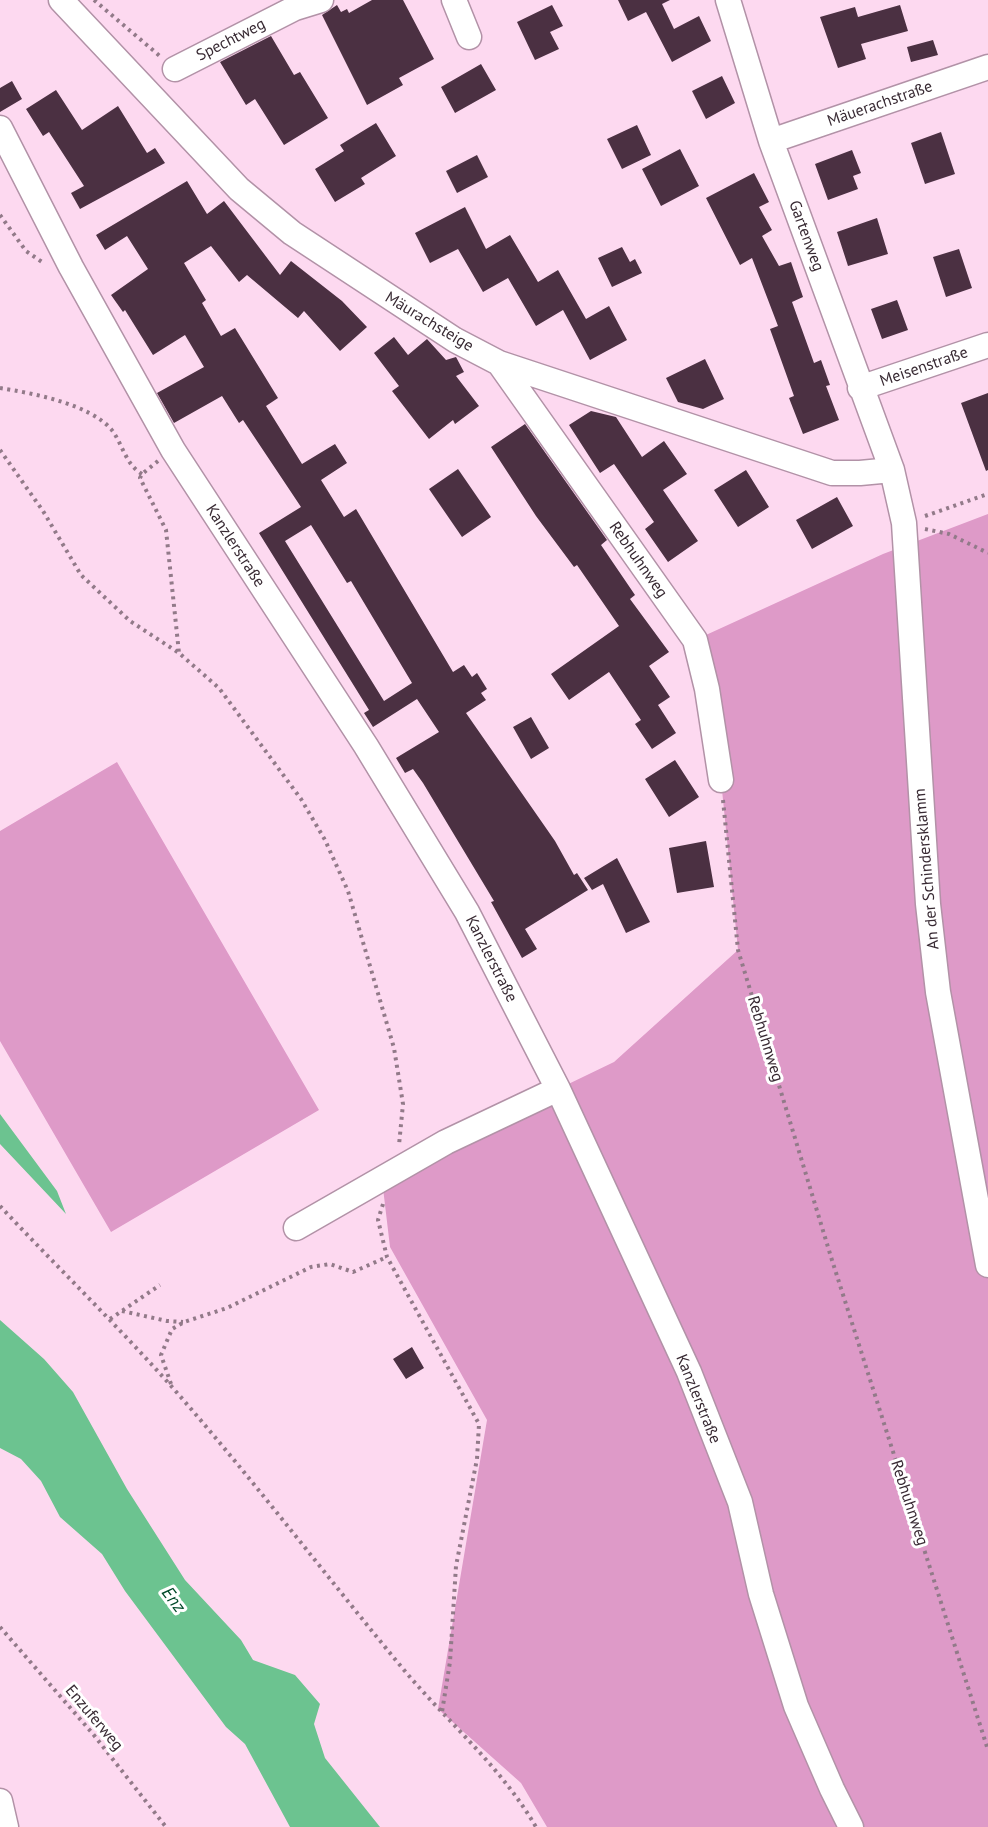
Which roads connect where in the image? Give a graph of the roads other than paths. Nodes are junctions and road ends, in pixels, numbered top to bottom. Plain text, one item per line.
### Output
1 (61, 0) edge
2 (321, 0) edge
3 (454, 0) edge
4 (728, 0) edge
5 (469, 37) dead end
6 (988, 67) edge
7 (175, 69) road end
8 (0, 128) edge
9 (771, 141) junction
10 (6, 145) edge
11 (988, 345) edge
12 (499, 363) junction
13 (860, 388) junction
14 (892, 470) junction
15 (721, 780) road end
16 (558, 1089) junction
17 (296, 1228) dead end
18 (988, 1265) edge
19 (0, 1801) edge
20 (6, 1827) edge
21 (851, 1827) edge

1 - 12 street, Mäurachsteige
2 - 7 street, Spechtweg
3 - 5 street
4 - 9 street, Gartenweg
6 - 9 street, Mäuerachstraße
8 - 10 street, Kanzlerstraße
9 - 13 street, Gartenweg
10 - 16 street, Kanzlerstraße
11 - 13 street, Meisenstraße
12 - 14 street, Mäurachsteige
12 - 15 street, Rebhuhnweg
13 - 14 street, Gartenweg
14 - 18 street, An der Schindersklamm
16 - 17 street
16 - 21 street, Kanzlerstraße
19 - 20 street

